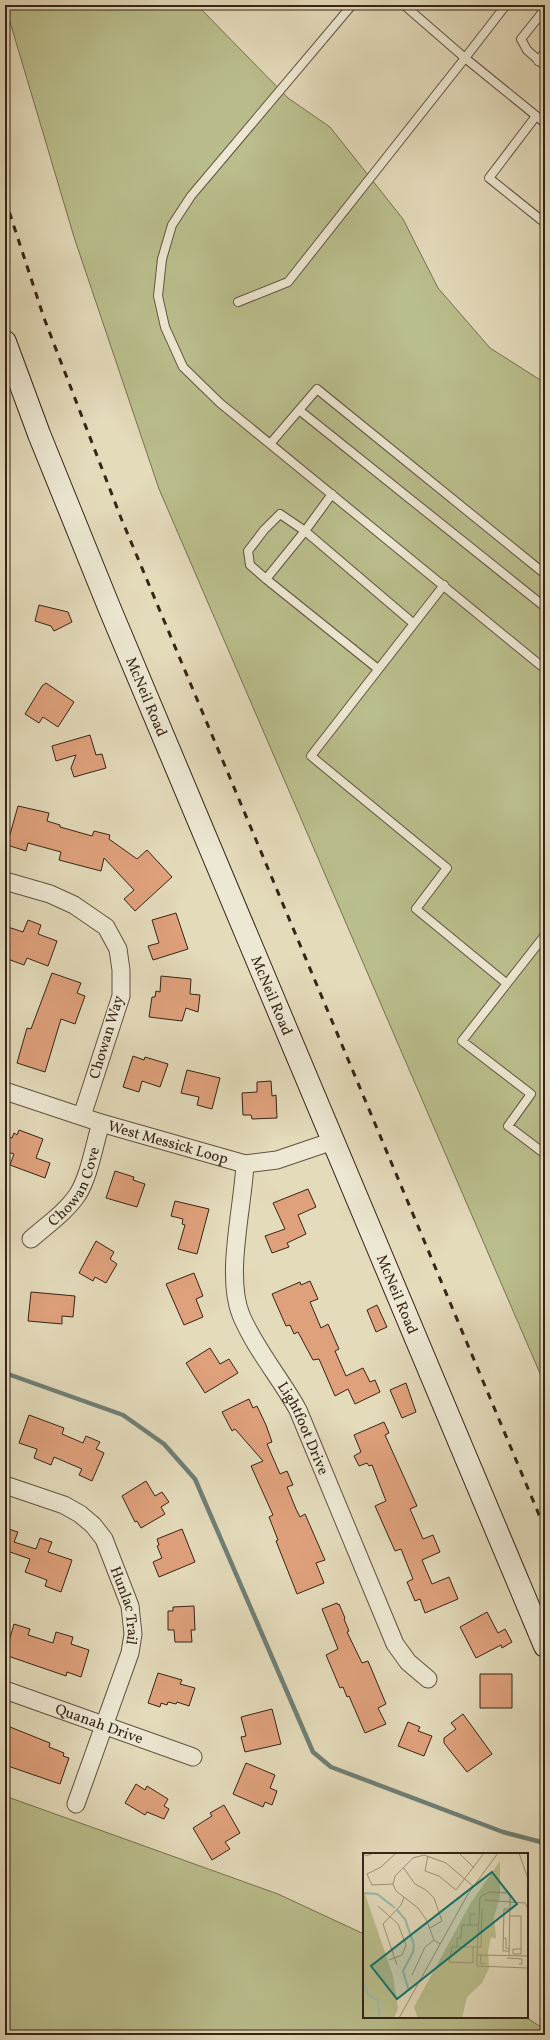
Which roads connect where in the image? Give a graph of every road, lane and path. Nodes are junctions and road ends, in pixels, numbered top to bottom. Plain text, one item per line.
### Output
1 (352, 5) edge
2 (404, 5) edge
3 (506, 5) edge
4 (545, 9) edge
5 (545, 52) edge
6 (465, 58) junction
7 (542, 63) edge
8 (536, 116) junction
9 (545, 123) edge
10 (545, 223) edge
11 (238, 302) dead end
12 (5, 342) edge
13 (299, 410) junction
14 (270, 444) junction
15 (332, 494) junction
16 (305, 531) junction
17 (545, 574) edge
18 (266, 579) junction
19 (444, 585) junction
20 (545, 607) edge
21 (413, 624) junction
22 (378, 669) junction
23 (545, 669) edge
24 (5, 881) edge
25 (545, 935) edge
26 (506, 983) junction
27 (5, 1091) edge
28 (82, 1116) junction
29 (101, 1123) junction
30 (333, 1142) junction
31 (545, 1154) edge
32 (245, 1164) junction
33 (31, 1240) dead end
34 (5, 1485) edge
35 (545, 1646) edge
36 (428, 1679) dead end
37 (5, 1690) edge
38 (104, 1725) junction
39 (193, 1757) dead end
40 (76, 1804) dead end

1 - 14 lane
2 - 6 lane
3 - 6 lane
4 - 7 lane
5 - 7 lane
6 - 8 lane
6 - 11 lane
8 - 9 lane
8 - 10 lane
12 - 30 main road, McNeil Road
13 - 14 lane
13 - 17 lane
13 - 20 lane
14 - 15 lane
15 - 16 lane
15 - 19 lane
16 - 18 lane
16 - 18 lane
16 - 21 lane
18 - 22 lane
19 - 21 lane
19 - 23 lane
21 - 22 lane
22 - 26 lane
24 - 28 street, Chowan Way
25 - 26 lane
26 - 31 lane
27 - 28 street, West Messick Loop
28 - 29 street, West Messick Loop
29 - 32 street, West Messick Loop
29 - 33 street, Chowan Cove
30 - 32 street, West Messick Loop
30 - 35 main road, McNeil Road
32 - 36 street, Lightfoot Drive
34 - 38 street, Hunlac Trail
37 - 38 street, Quanah Drive
38 - 39 street, Quanah Drive
38 - 40 street, Hunlac Trail

